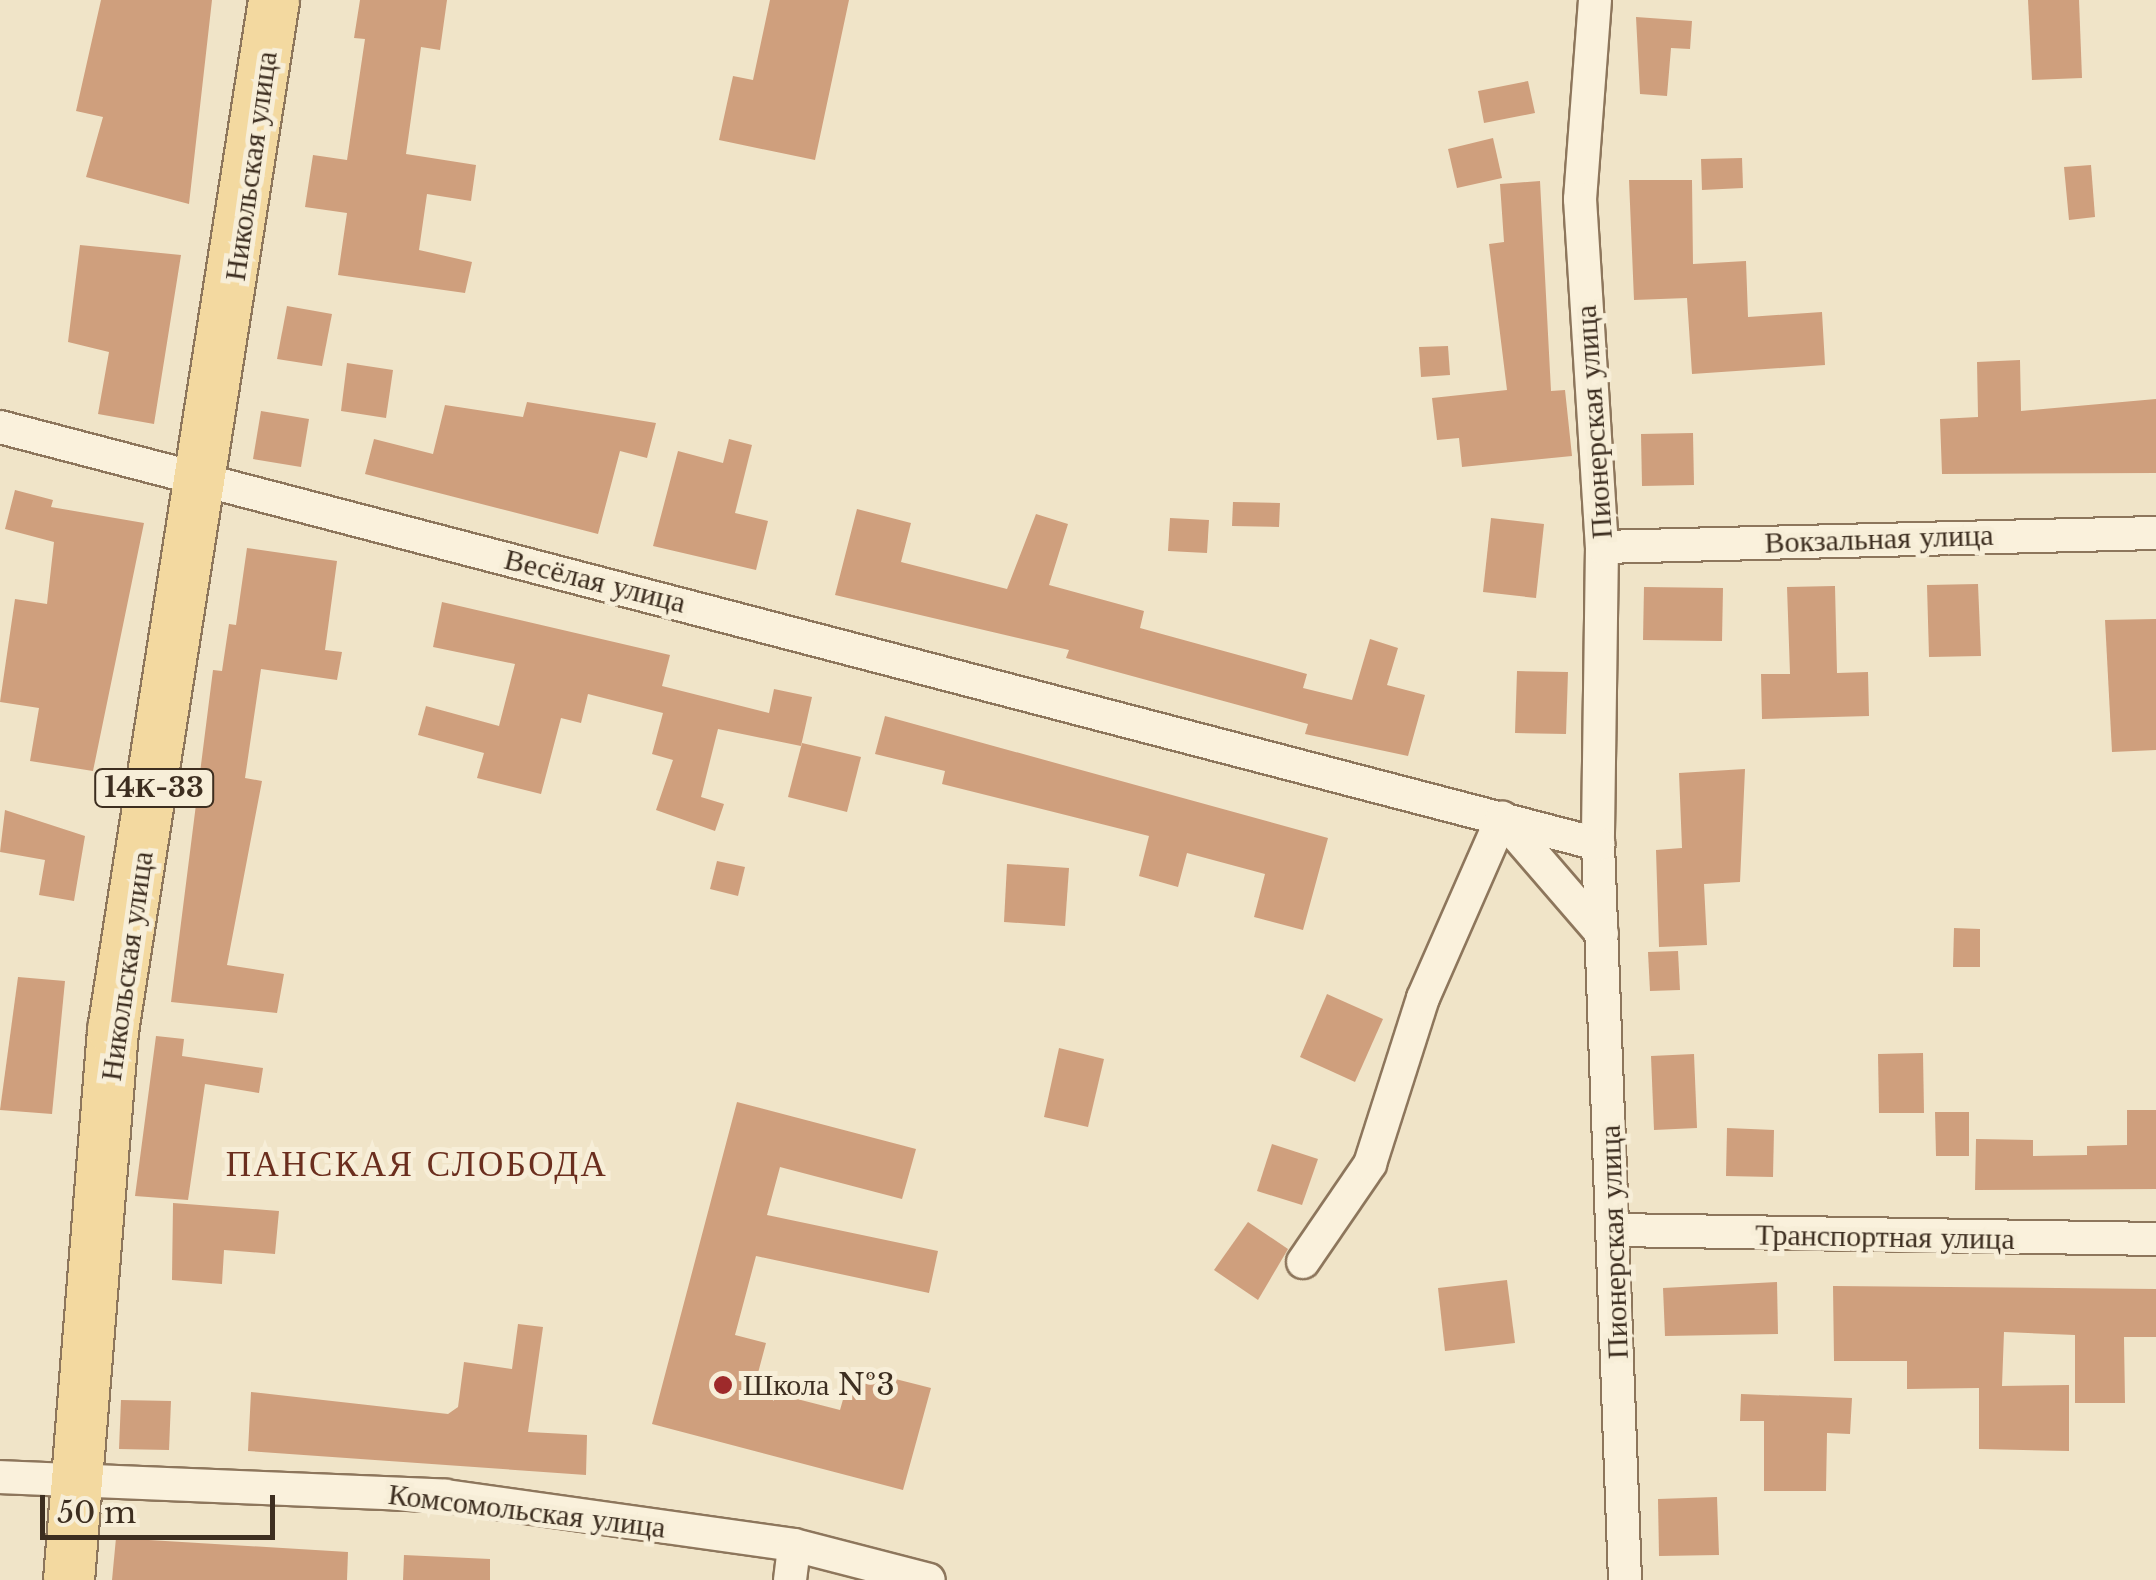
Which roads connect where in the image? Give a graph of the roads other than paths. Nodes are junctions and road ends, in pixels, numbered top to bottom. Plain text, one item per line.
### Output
1 (274, 0) edge
2 (1596, 0) edge
3 (0, 428) edge
4 (205, 481) junction
5 (2156, 533) edge
6 (1602, 547) junction
7 (1502, 818) junction
8 (1598, 844) junction
9 (1602, 934) junction
10 (1615, 1230) junction
11 (2156, 1239) edge
12 (1303, 1262) dead end
13 (0, 1478) edge
14 (76, 1480) junction
15 (794, 1544) junction
16 (69, 1580) edge
17 (790, 1580) edge
18 (929, 1580) edge
19 (1625, 1580) edge

1 - 4 main road, Никольская улица / 14К-33
2 - 6 street, Пионерская улица
3 - 4 street, Весёлая улица
4 - 7 street, Весёлая улица
4 - 14 main road, Никольская улица / 14К-33
5 - 6 street, Вокзальная улица
6 - 8 street, Пионерская улица
7 - 8 street
7 - 9 street
7 - 12 street
8 - 9 street, Пионерская улица
9 - 10 street, Пионерская улица
10 - 11 street, Транспортная улица
10 - 19 street, Пионерская улица
13 - 14 street, Комсомольская улица
14 - 15 street, Комсомольская улица
14 - 16 main road, Никольская улица / 14К-33
15 - 17 street
15 - 18 street, Комсомольская улица

